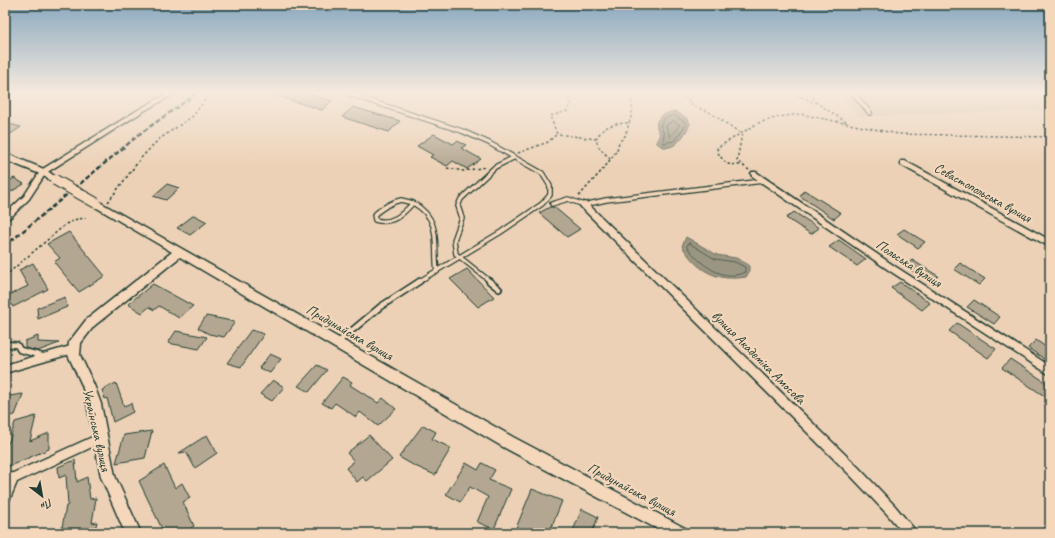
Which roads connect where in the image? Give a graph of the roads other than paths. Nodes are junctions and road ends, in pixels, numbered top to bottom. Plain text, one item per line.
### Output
1 (129, 118) edge
2 (425, 118) edge
3 (5, 156) edge
4 (513, 158) junction
5 (903, 163) dead end
6 (43, 172) junction
7 (754, 174) road end
8 (763, 181) junction
9 (413, 203) junction
10 (552, 204) dead end
11 (584, 205) junction
12 (5, 218) edge
13 (1050, 244) edge
14 (179, 252) junction
15 (461, 258) junction
16 (437, 272) junction
17 (499, 289) dead end
18 (337, 343) junction
19 (5, 344) edge
20 (74, 349) junction
21 (46, 358) junction
22 (5, 369) edge
23 (1050, 371) edge
24 (101, 438) junction
25 (9, 479) edge
26 (5, 497) edge
27 (133, 533) edge
28 (680, 533) edge
29 (910, 533) edge

1 - 6 street
2 - 4 lane
3 - 6 main road, Придунайська вулиця
4 - 15 lane
4 - 15 lane
5 - 13 street, Севастопольська вулиця
6 - 12 street
6 - 14 main road, Придунайська вулиця, bridge
7 - 8 street, Польська вулиця
8 - 11 lane
8 - 23 street, Польська вулиця
9 - 9 lane
9 - 16 lane
10 - 11 lane
11 - 29 street, вулиця Академіка Амосова
14 - 18 main road, Придунайська вулиця
14 - 20 main road
15 - 16 lane
15 - 17 lane
16 - 18 lane
18 - 28 main road, Придунайська вулиця
19 - 21 lane
20 - 21 street
20 - 24 main road, Українська вулиця
21 - 22 street
24 - 25 street
24 - 27 main road, Українська вулиця
25 - 26 street

